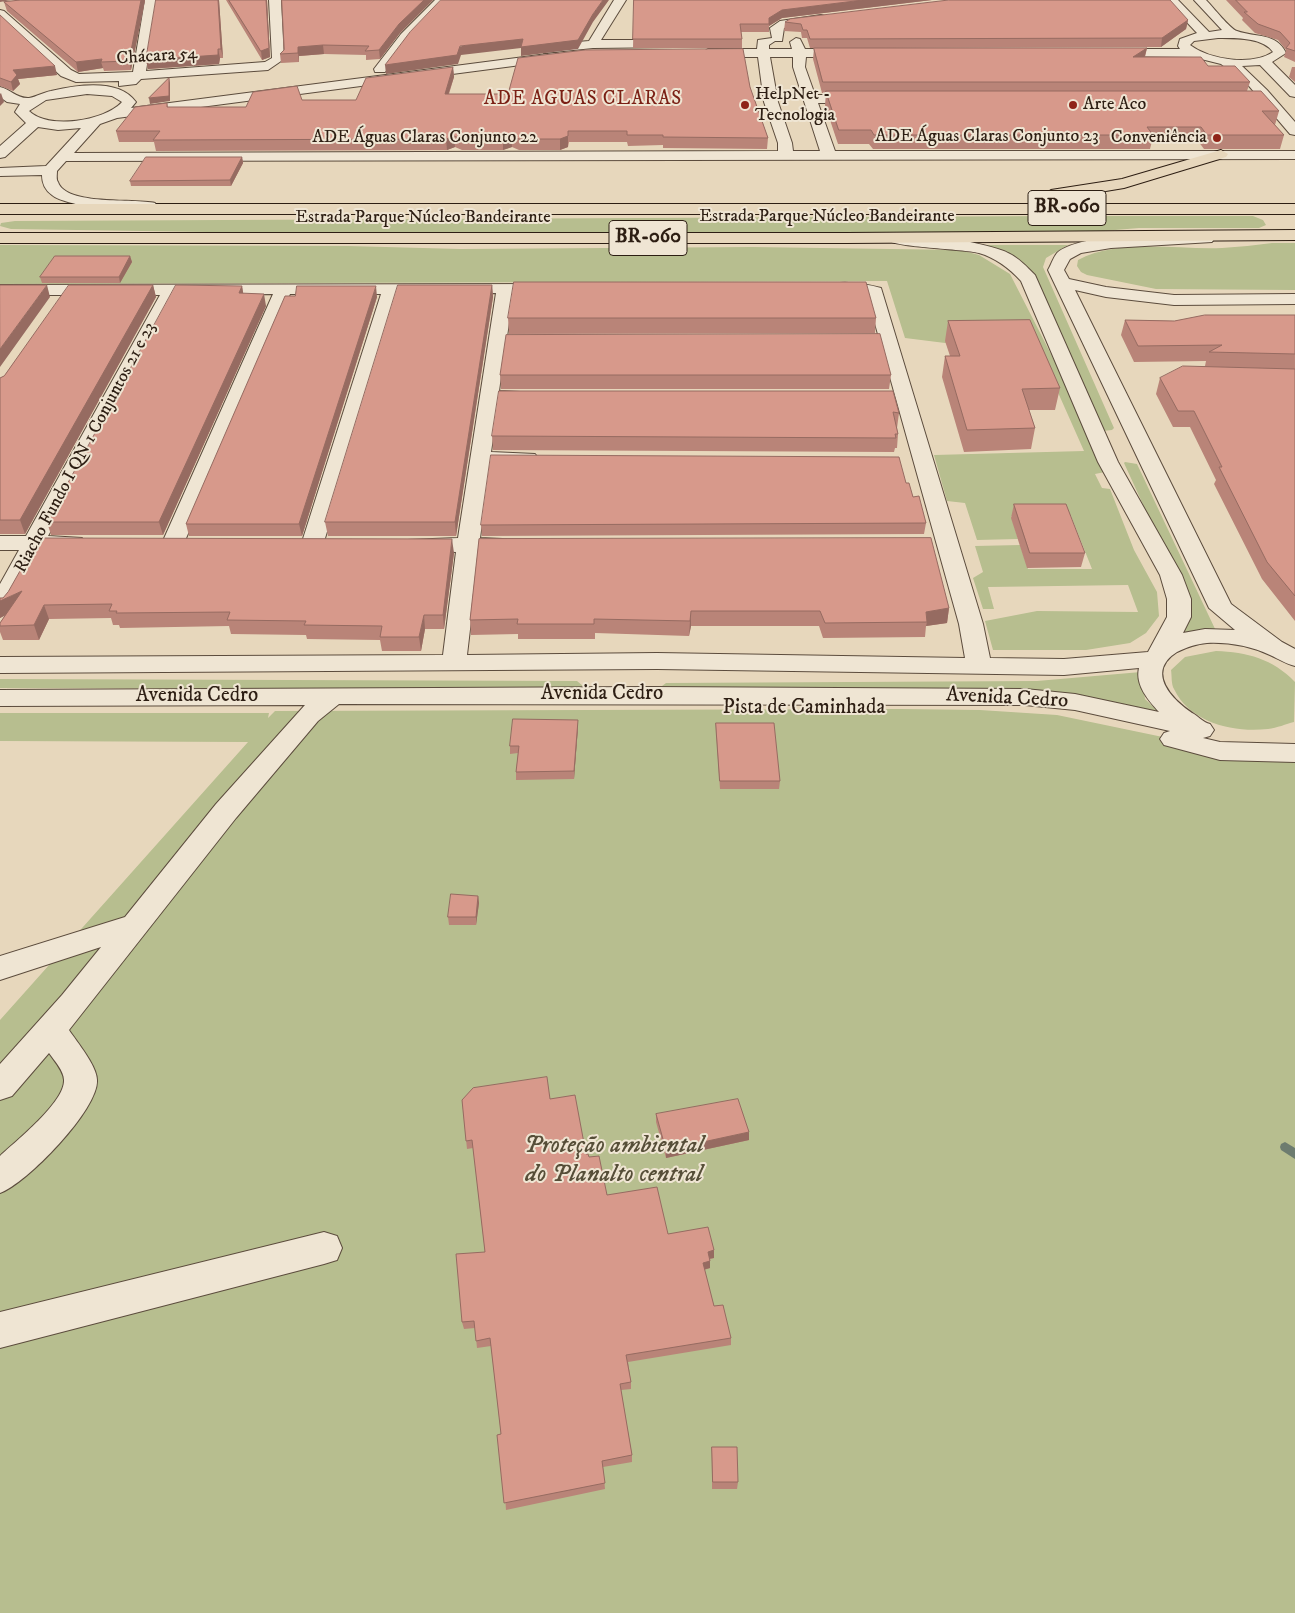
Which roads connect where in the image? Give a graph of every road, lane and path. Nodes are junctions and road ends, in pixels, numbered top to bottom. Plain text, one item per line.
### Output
1 (151, 0) edge
2 (275, 0) edge
3 (442, 0) edge
4 (620, 0) edge
5 (1172, 0) edge
6 (1200, 0) edge
7 (2, 9) edge
8 (834, 17) edge
9 (651, 34) edge
10 (1232, 34) junction
11 (1205, 35) junction
12 (778, 38) junction
13 (1184, 42) junction
14 (593, 44) junction
15 (688, 46) junction
16 (636, 48) junction
17 (758, 48) junction
18 (864, 48) edge
19 (1283, 48) junction
20 (1192, 53) junction
21 (1295, 53) edge
22 (799, 54) junction
23 (1225, 61) junction
24 (1263, 61) junction
25 (380, 69) junction
26 (135, 78) junction
27 (87, 90) junction
28 (0, 91) edge
29 (1295, 94) edge
30 (810, 98) junction
31 (879, 99) edge
32 (1247, 99) edge
33 (1267, 99) junction
34 (128, 100) junction
35 (27, 106) junction
36 (4, 108) edge
37 (118, 114) junction
38 (34, 122) junction
39 (95, 122) junction
40 (1295, 132) edge
41 (0, 135) edge
42 (20, 135) junction
43 (786, 149) junction
44 (827, 150) junction
45 (0, 154) edge
46 (1221, 154) junction
47 (1295, 155) edge
48 (64, 156) junction
49 (50, 170) junction
50 (0, 172) edge
51 (959, 208) junction
52 (0, 209) edge
53 (18, 209) junction
54 (200, 209) junction
55 (1295, 209) edge
56 (0, 217) edge
57 (1249, 235) junction
58 (1295, 235) edge
59 (2, 237) edge
60 (848, 238) junction
61 (1060, 282) junction
62 (506, 288) junction
63 (566, 288) edge
64 (66, 289) junction
65 (284, 289) junction
66 (391, 289) junction
67 (816, 289) edge
68 (0, 290) edge
69 (171, 290) junction
70 (1295, 299) edge
71 (56, 305) edge
72 (1174, 306) junction
73 (1088, 310) junction
74 (1224, 317) edge
75 (497, 342) junction
76 (556, 342) edge
77 (490, 397) junction
78 (549, 397) edge
79 (1134, 429) junction
80 (1096, 433) junction
81 (482, 458) junction
82 (552, 458) edge
83 (1108, 462) junction
84 (1151, 462) junction
85 (36, 542) junction
86 (0, 543) edge
87 (95, 543) edge
88 (173, 543) edge
89 (537, 544) edge
90 (312, 545) edge
91 (390, 545) edge
92 (468, 545) junction
93 (0, 605) edge
94 (1289, 655) edge
95 (1157, 656) junction
96 (657, 661) junction
97 (454, 663) junction
98 (592, 663) junction
99 (0, 665) edge
100 (979, 665) junction
101 (651, 694) junction
102 (600, 695) junction
103 (0, 698) edge
104 (300, 706) junction
105 (1201, 730) junction
106 (1295, 739) edge
107 (1295, 753) edge
108 (135, 925) junction
109 (0, 968) edge
110 (51, 1029) junction
111 (0, 1086) edge
112 (0, 1178) edge
113 (324, 1248) dead end
114 (0, 1330) edge

1 - 26 street
2 - 26 street, Chácara 54
3 - 25 street
4 - 14 street
5 - 11 street
6 - 10 street
7 - 26 street, Chácara 54
8 - 12 street
9 - 15 street
10 - 11 street
10 - 19 street
11 - 13 street
12 - 17 street
12 - 22 street
13 - 20 street
13 - 20 street
14 - 16 street
14 - 25 street
15 - 16 street
15 - 17 street
16 - 37 street
17 - 22 street
17 - 22 street
17 - 43 street
18 - 22 street
19 - 21 street
19 - 24 street
20 - 23 street
22 - 30 street
23 - 24 street
23 - 33 street
24 - 29 street
25 - 34 street
26 - 27 street
26 - 34 street
27 - 34 street
27 - 35 street
28 - 35 street
30 - 31 street
30 - 44 street
32 - 33 street
33 - 40 street
34 - 37 street
35 - 36 street
35 - 38 street
37 - 39 street
38 - 39 street
38 - 42 street
39 - 48 street
41 - 42 street
42 - 45 street
43 - 44 street, ADE Águas Claras Conjunto 22
43 - 48 street, ADE Águas Claras Conjunto 22
44 - 46 street, ADE Águas Claras Conjunto 23
46 - 47 street, ADE Águas Claras Conjunto 23
46 - 51 highway
48 - 49 street
49 - 50 street
49 - 54 street
51 - 54 highway, Estrada Parque Núcleo Bandeirante / BR-060
51 - 55 highway, Estrada Parque Núcleo Bandeirante / BR-060
52 - 53 highway, Estrada Parque Núcleo Bandeirante / BR-060
53 - 54 highway, Estrada Parque Núcleo Bandeirante / BR-060
53 - 56 highway
57 - 58 highway, Estrada Parque Núcleo Bandeirante / BR-060
57 - 60 highway, Estrada Parque Núcleo Bandeirante / BR-060
57 - 61 street
59 - 60 highway, Estrada Parque Núcleo Bandeirante / BR-060
60 - 80 street
61 - 72 street
61 - 73 street
62 - 63 street
62 - 66 street
62 - 75 street
64 - 68 street
64 - 69 street
64 - 71 street
65 - 66 street
65 - 69 street
65 - 88 street
66 - 90 street
67 - 100 street
69 - 85 street, Riacho Fundo I QN 1 Conjuntos 21 e 23
70 - 72 street
72 - 73 street
72 - 74 street
73 - 79 street
75 - 76 street
75 - 77 street
77 - 78 street
77 - 81 street
79 - 80 street
79 - 84 street
80 - 83 street
81 - 82 street
81 - 92 street
83 - 84 street
83 - 95 street
84 - 94 street
85 - 86 street
85 - 87 street
85 - 93 street, Riacho Fundo I QN 1 Conjuntos 21 e 23
89 - 92 street
91 - 92 street
92 - 97 street
94 - 95 street
95 - 100 street, Avenida Cedro
95 - 105 street
96 - 98 street, Avenida Cedro
96 - 100 street, Avenida Cedro
96 - 101 street
97 - 98 street, Avenida Cedro
97 - 99 street, Avenida Cedro
98 - 102 street
101 - 102 street, Avenida Cedro
101 - 105 street, Avenida Cedro
102 - 104 street, Avenida Cedro
103 - 104 street, Avenida Cedro
104 - 107 street, Pista de Caminhada
104 - 108 street
105 - 106 street
108 - 109 street
108 - 110 street
110 - 111 street
110 - 112 street
113 - 114 street

